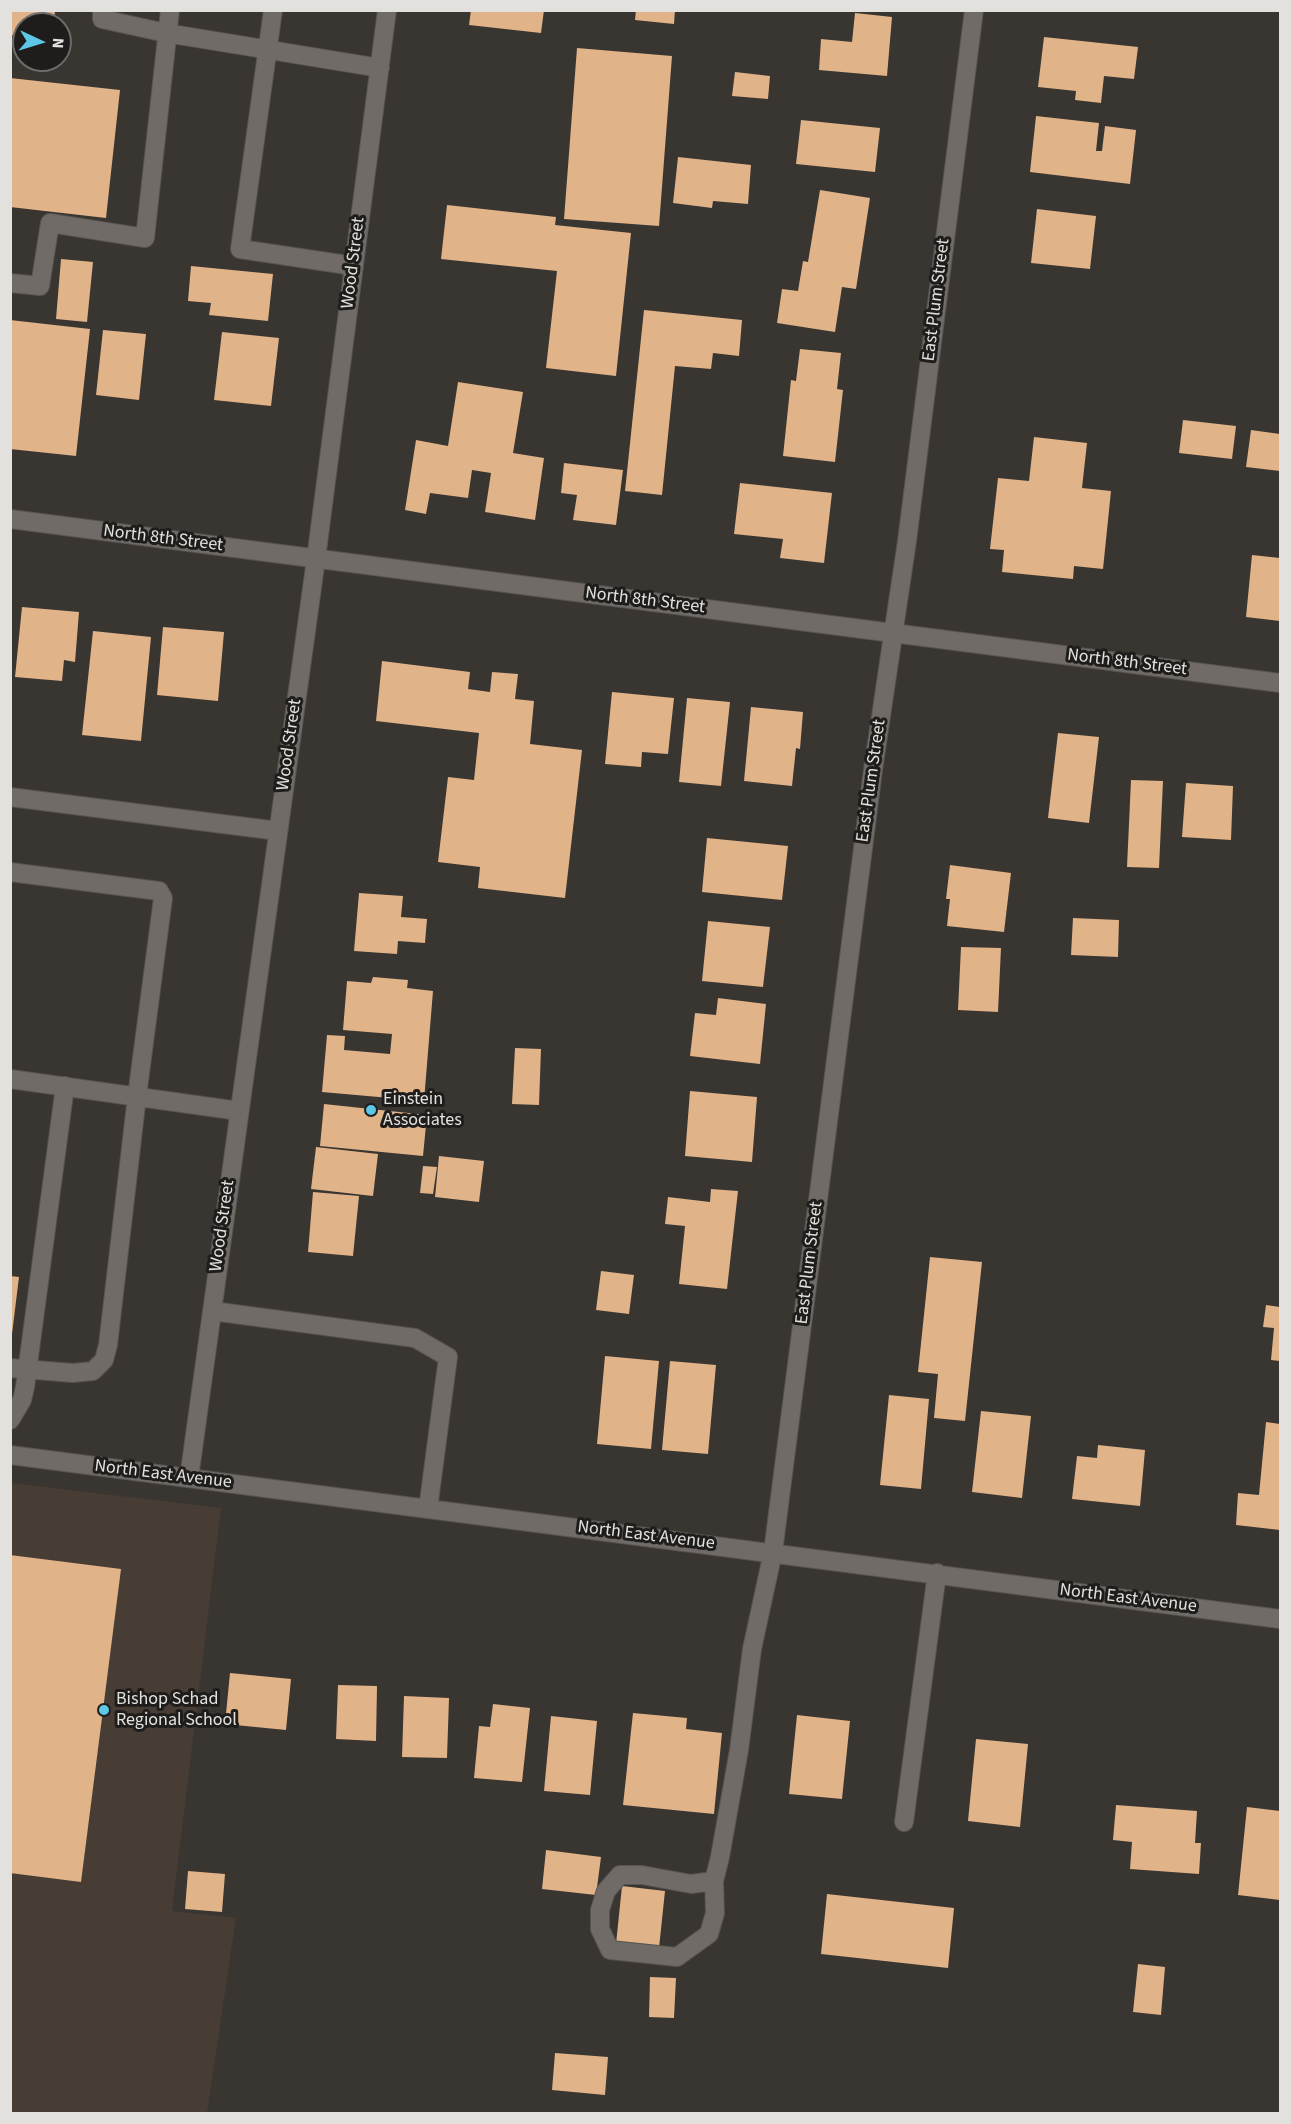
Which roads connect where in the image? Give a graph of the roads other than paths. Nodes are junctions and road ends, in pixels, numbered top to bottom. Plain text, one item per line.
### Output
1 (102, 10) edge
2 (170, 10) edge
3 (273, 10) edge
4 (387, 10) edge
5 (974, 10) edge
6 (166, 33) junction
7 (268, 50) junction
8 (380, 68) junction
9 (354, 266) junction
10 (10, 283) edge
11 (10, 519) edge
12 (316, 559) junction
13 (893, 633) junction
14 (1281, 683) edge
15 (10, 797) edge
16 (278, 831) junction
17 (10, 872) edge
18 (10, 1079) edge
19 (65, 1086) junction
20 (137, 1096) junction
21 (239, 1111) junction
22 (212, 1311) junction
23 (18, 1369) edge
24 (10, 1420) edge
25 (10, 1455) edge
26 (189, 1478) junction
27 (428, 1509) junction
28 (772, 1552) junction
29 (937, 1574) junction
30 (1281, 1619) edge
31 (904, 1822) dead end
32 (714, 1881) junction

1 - 6 street
2 - 6 street
3 - 7 street
4 - 8 street, Wood Street
5 - 13 street, East Plum Street
6 - 7 street
6 - 10 street
7 - 8 street
7 - 9 street
8 - 9 street, Wood Street
9 - 12 street, Wood Street
11 - 12 street, North 8th Street
12 - 13 street, North 8th Street
12 - 16 street, Wood Street
13 - 14 street, North 8th Street
13 - 28 street, East Plum Street
15 - 16 street
16 - 21 street, Wood Street
17 - 20 street
18 - 19 street
19 - 20 street
19 - 23 street
20 - 21 street
20 - 23 street
21 - 22 street, Wood Street
22 - 26 street, Wood Street
22 - 27 street
23 - 24 street
25 - 26 street, North East Avenue
26 - 27 street, North East Avenue
27 - 28 street, North East Avenue
28 - 29 street, North East Avenue
28 - 32 street, East Plum Street
29 - 30 street, North East Avenue
29 - 31 street
32 - 32 street, East Plum Street

